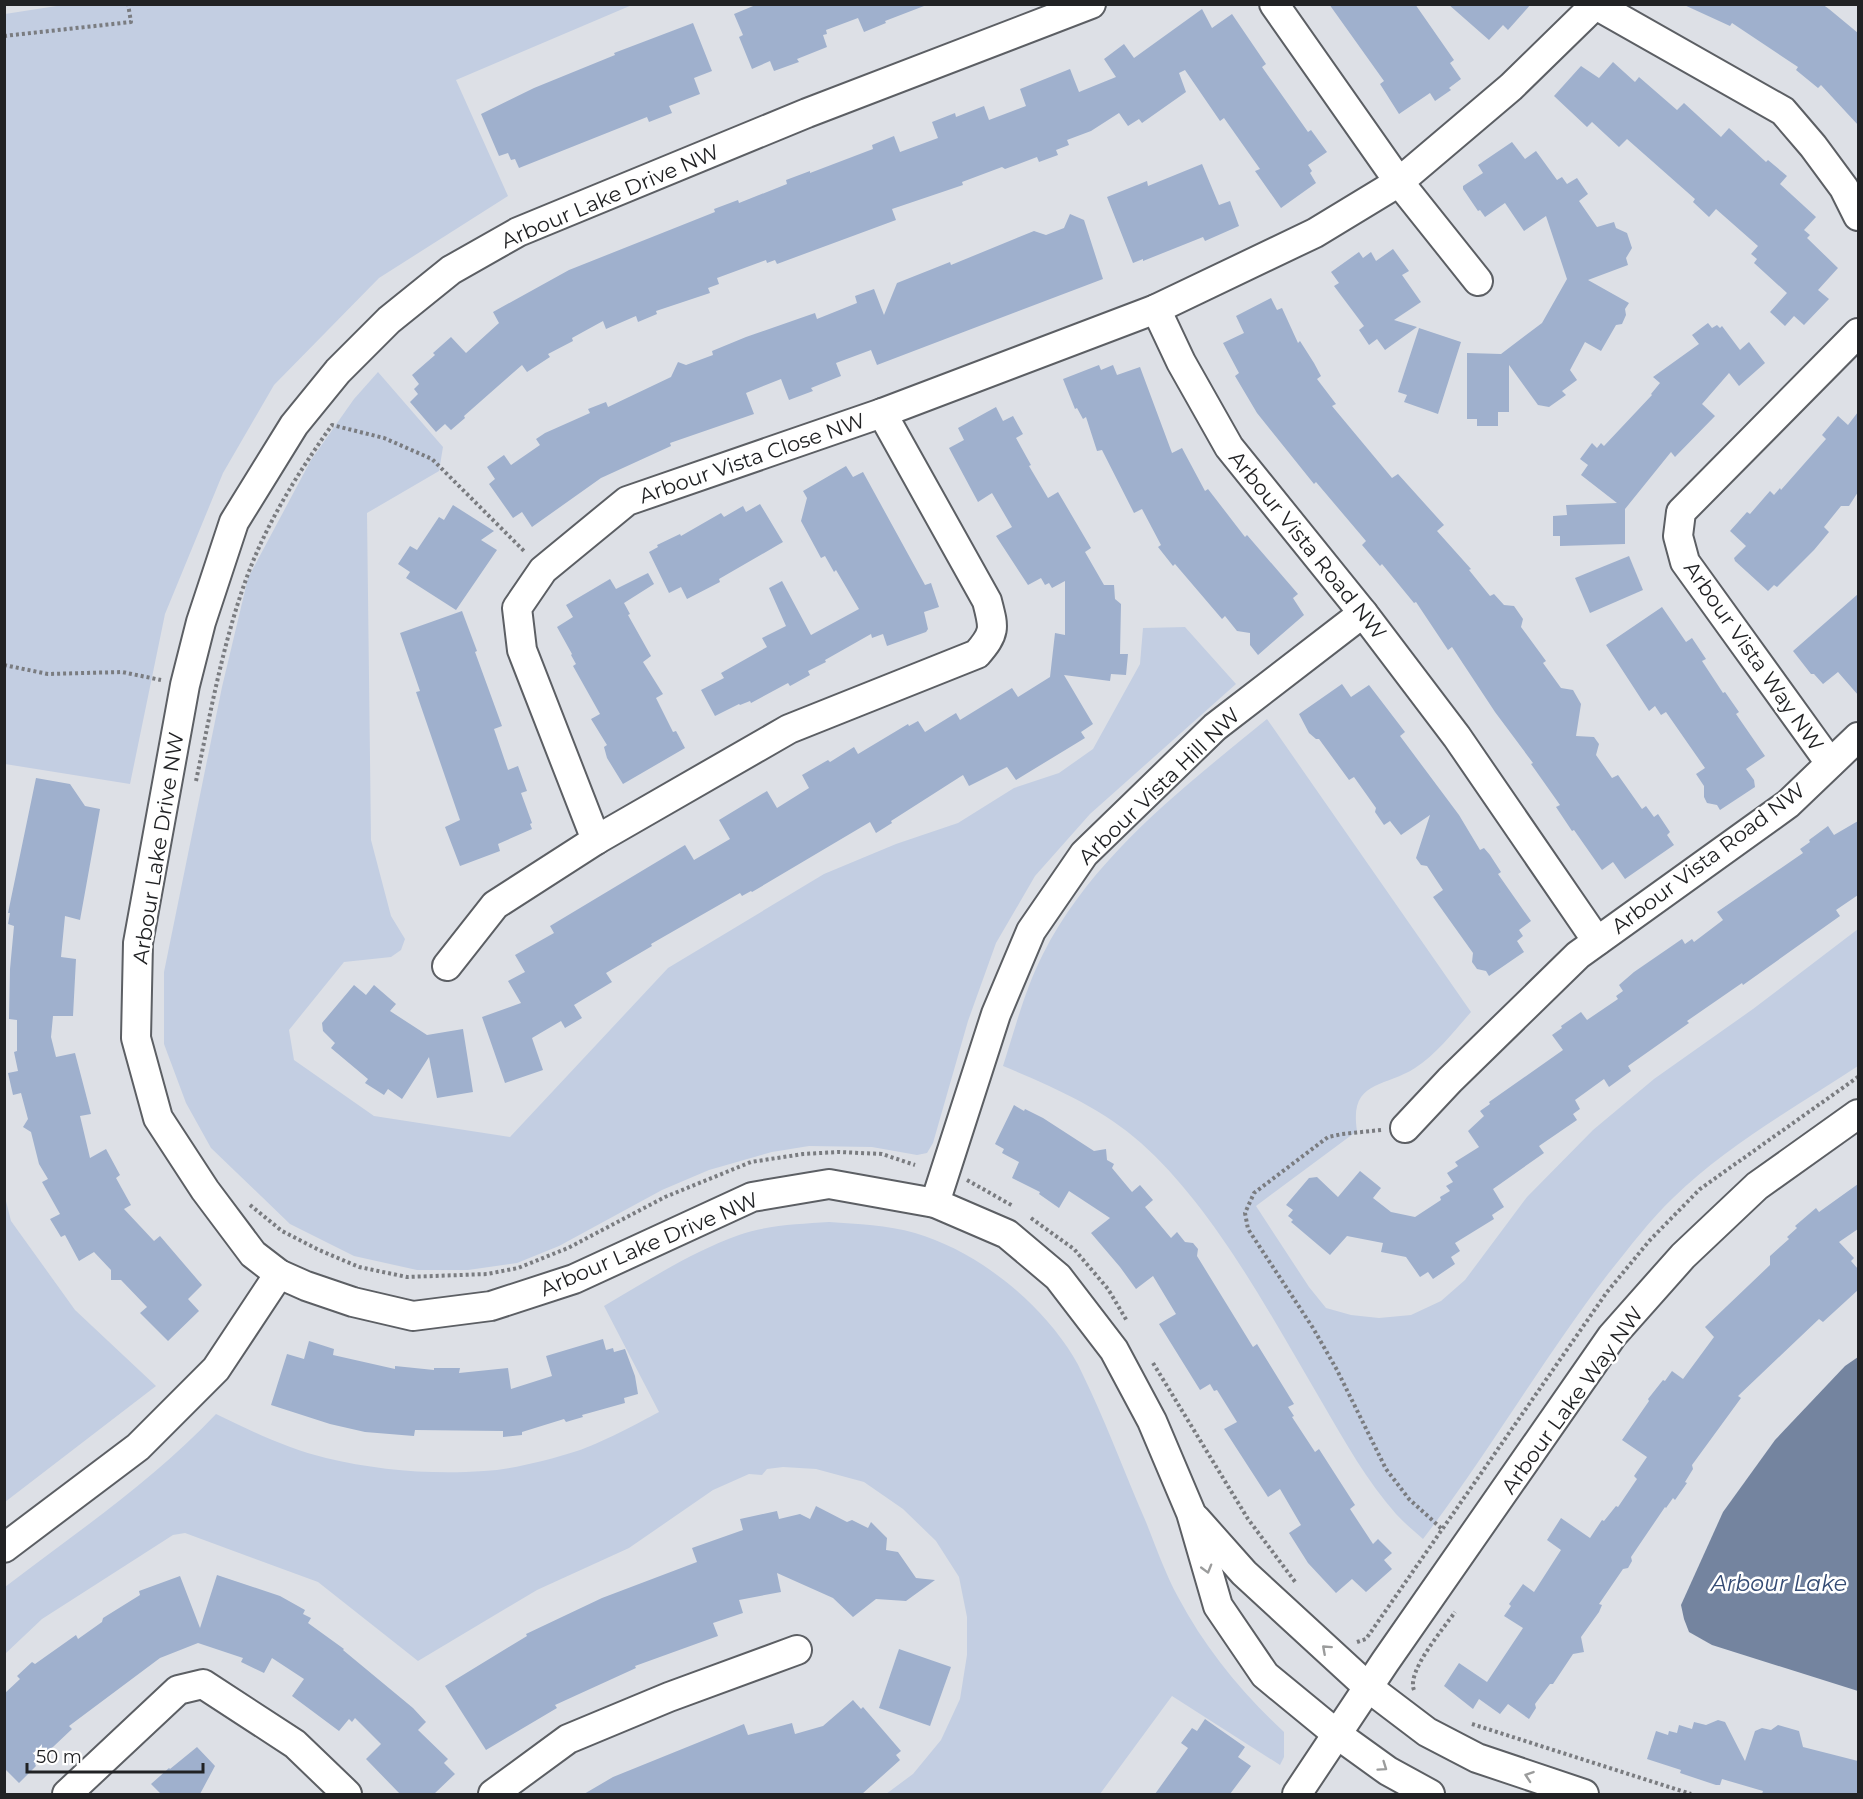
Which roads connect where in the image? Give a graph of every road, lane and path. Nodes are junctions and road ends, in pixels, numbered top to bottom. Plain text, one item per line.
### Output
1 (128, 4) edge
2 (1091, 4) edge
3 (1274, 4) edge
4 (1596, 5) edge
5 (4, 36) edge
6 (1399, 182) junction
7 (1858, 216) edge
8 (1478, 281) dead end
9 (1155, 309) junction
10 (1858, 333) edge
11 (882, 413) junction
12 (543, 570) junction
13 (1363, 613) junction
14 (4, 665) edge
15 (160, 680) dead end
16 (1858, 737) edge
17 (1830, 763) junction
18 (194, 792) dead end
19 (596, 840) junction
20 (1597, 941) junction
21 (447, 966) dead end
22 (1858, 1114) edge
23 (1405, 1128) joint
24 (915, 1165) dead end
25 (934, 1203) junction
26 (249, 1204) dead end
27 (279, 1275) junction
28 (1191, 1513) junction
29 (4, 1548) edge
30 (1467, 1548) junction
31 (1455, 1612) dead end
32 (797, 1650) dead end
33 (1370, 1688) junction
34 (1418, 1694) dead end
35 (1466, 1722) dead end
36 (1338, 1735) junction
37 (67, 1794) edge
38 (347, 1794) edge
39 (493, 1794) edge
40 (1297, 1794) edge
41 (1430, 1794) edge
42 (1584, 1794) edge
43 (1691, 1794) edge

1 - 5 path
2 - 27 street, Arbour Lake Drive NW
3 - 6 street
4 - 6 street
4 - 7 street
6 - 8 street
6 - 9 street
9 - 11 street, Arbour Vista Close NW
9 - 13 street, Arbour Vista Road NW
10 - 17 street, Arbour Vista Way NW
11 - 12 street, Arbour Vista Close NW
11 - 19 street, Arbour Vista Close NW
12 - 18 path
12 - 19 street, Arbour Vista Close NW
13 - 20 street, Arbour Vista Road NW
13 - 25 street, Arbour Vista Hill NW
14 - 15 path
16 - 17 street, Arbour Vista Road NW
17 - 20 street, Arbour Vista Road NW
19 - 21 street, Arbour Vista Close NW
20 - 23 street
22 - 30 street, Arbour Lake Way NW
23 - 30 path
24 - 26 path
25 - 27 street, Arbour Lake Drive NW
25 - 28 street, Arbour Lake Drive NW
27 - 29 street
33 -> 28 street, Arbour Lake Drive NW
28 -> 36 street, Arbour Lake Drive NW
30 - 33 street, Arbour Lake Way NW
31 - 34 path
32 - 39 street
33 - 36 street, Arbour Lake Way NW
42 -> 33 street, Arbour Lake Drive NW
35 - 43 path
36 - 40 street, Arbour Lake Way NW
36 -> 41 street, Arbour Lake Drive NW
37 - 38 street

